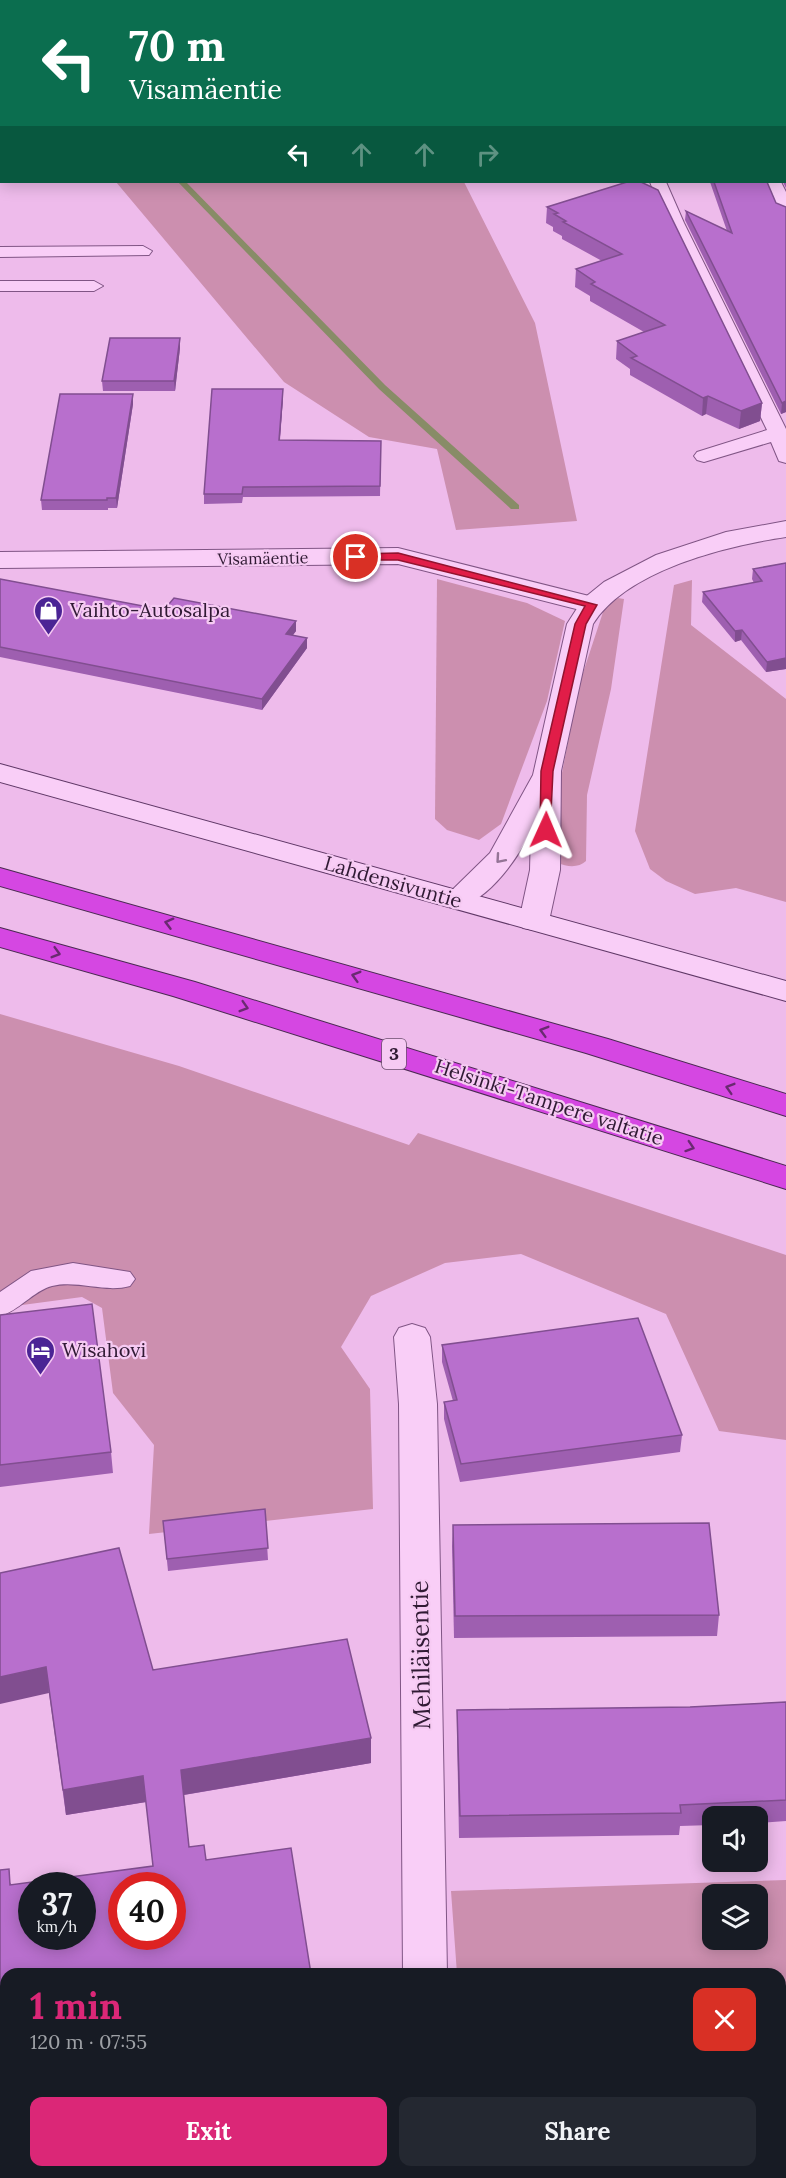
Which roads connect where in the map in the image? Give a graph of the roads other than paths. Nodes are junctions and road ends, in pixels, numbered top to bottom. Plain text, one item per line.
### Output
1 (658, 183) edge
2 (772, 183) edge
3 (786, 212) edge
4 (143, 251) dead end
5 (0, 252) edge
6 (0, 286) edge
7 (94, 286) dead end
8 (778, 433) junction
9 (704, 456) dead end
10 (786, 457) edge
11 (786, 529) edge
12 (0, 560) edge
13 (591, 605) junction
14 (547, 771) junction
15 (0, 772) edge
16 (0, 877) edge
17 (458, 899) junction
18 (534, 921) junction
19 (0, 937) edge
20 (786, 991) edge
21 (786, 1105) edge
22 (786, 1178) edge
23 (120, 1279) dead end
24 (0, 1306) edge
25 (412, 1337) dead end
26 (425, 1968) edge

1 - 8 lane
2 - 3 lane
4 - 5 lane
6 - 7 lane
8 - 9 lane
8 - 10 lane
11 - 13 street
12 - 13 street, Visamäentie
13 - 14 street
14 -> 17 street
14 - 18 street
15 - 17 street, Lahdensivuntie
21 -> 16 highway
17 - 18 street, Lahdensivuntie
18 - 20 street, Lahdensivuntie
19 -> 22 highway, Helsinki-Tampere valtatie / 3
23 - 24 lane
25 - 26 street, Mehiläisentie

